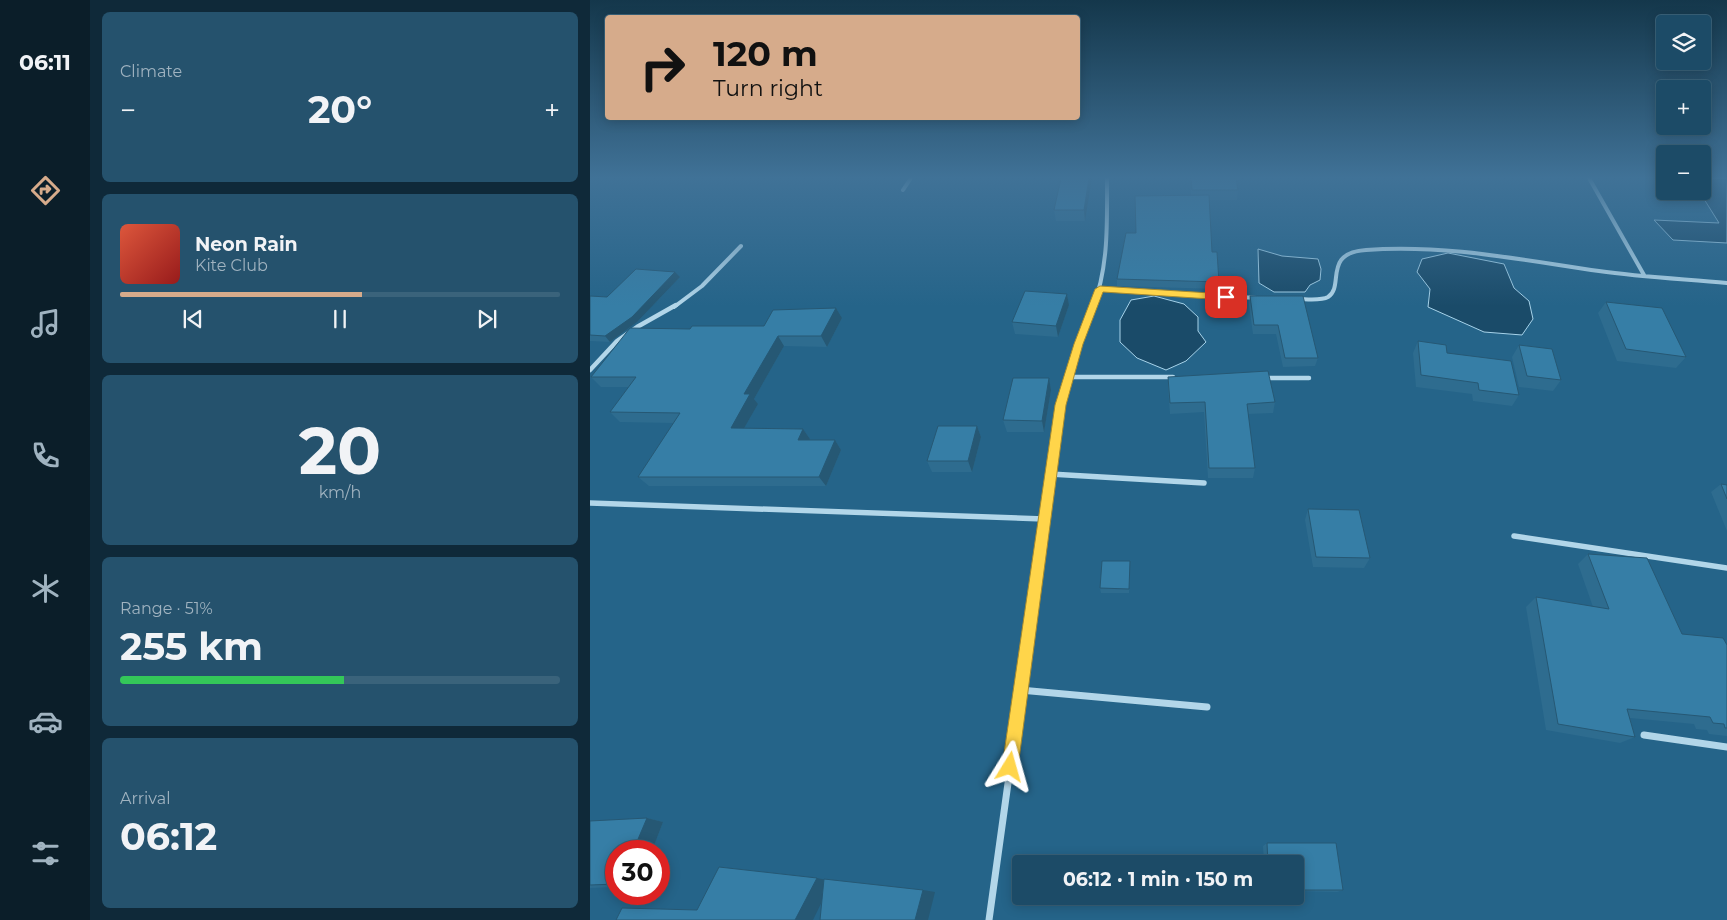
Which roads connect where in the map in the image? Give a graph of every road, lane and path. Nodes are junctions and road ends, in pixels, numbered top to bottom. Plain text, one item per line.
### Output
1 (1107, 221) edge
2 (1613, 221) edge
3 (741, 246) dead end
4 (1644, 275) junction
5 (1727, 283) edge
6 (1100, 289) junction
7 (1265, 298) edge
8 (1294, 299) edge
9 (590, 370) edge
10 (1069, 377) junction
11 (1184, 377) edge
12 (1261, 378) edge
13 (1309, 378) dead end
14 (1050, 474) junction
15 (1204, 483) dead end
16 (590, 503) edge
17 (1044, 518) junction
18 (1514, 536) dead end
19 (1727, 568) edge
20 (1020, 690) junction
21 (1207, 707) dead end
22 (1644, 735) dead end
23 (1727, 747) edge
24 (989, 920) edge

1 - 6 street
2 - 4 street
3 - 9 street
4 - 5 street
4 - 8 street
6 - 7 street
6 - 10 street
10 - 11 street
10 - 14 street
12 - 13 street
14 - 15 street
14 - 17 street
16 - 17 street
17 - 20 street
18 - 19 street
20 - 21 street
20 - 24 street
22 - 23 street

